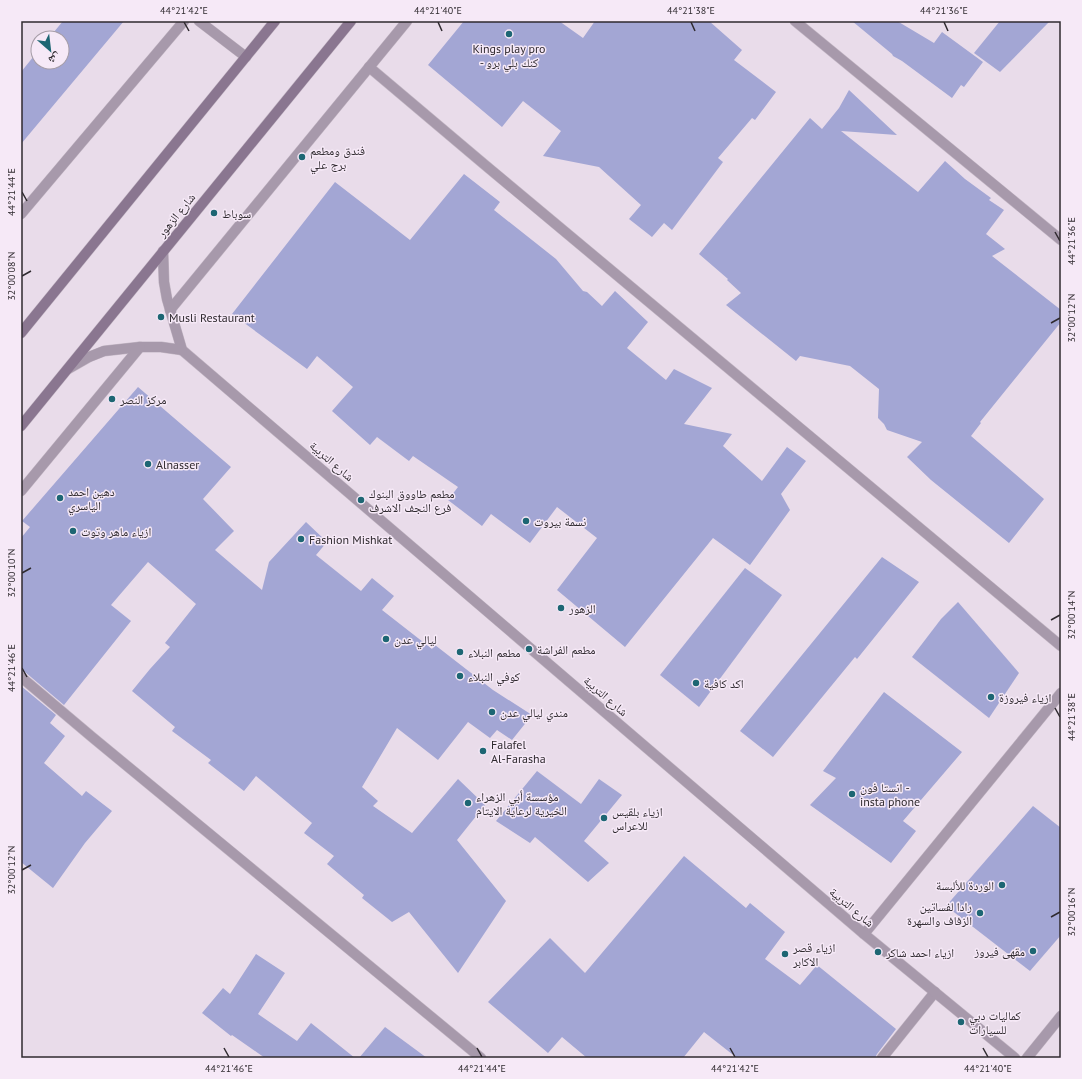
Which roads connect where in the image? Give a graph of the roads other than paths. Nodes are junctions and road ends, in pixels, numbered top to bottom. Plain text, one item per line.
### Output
1 (184, 21) edge
2 (199, 21) edge
3 (275, 21) edge
4 (351, 21) edge
5 (407, 21) edge
6 (795, 21) edge
7 (246, 57) junction
8 (370, 67) junction
9 (21, 214) edge
10 (1061, 240) edge
11 (163, 251) junction
12 (170, 310) junction
13 (21, 333) edge
14 (140, 347) junction
15 (182, 350) junction
16 (68, 369) junction
17 (21, 426) edge
18 (21, 491) edge
19 (1061, 646) edge
20 (21, 677) edge
21 (1061, 693) edge
22 (864, 934) junction
23 (935, 992) junction
24 (1061, 1016) edge
25 (481, 1058) edge
26 (882, 1058) edge
27 (1016, 1058) edge
28 (1027, 1058) edge

1 - 9 street
2 - 7 street
3 - 7 main road
4 - 11 main road, شارع الزهور
5 - 8 street
6 - 10 street
7 - 13 main road
8 - 12 street
8 - 19 street
11 - 12 street
11 - 16 main road, شارع الزهور
12 - 15 street
14 - 15 street
14 - 16 street
14 - 18 street
15 - 22 street, شارع التربية
16 - 17 main road, شارع الزهور
20 - 25 street
21 - 22 street
22 - 23 street, شارع التربية
23 - 26 street
23 - 27 street, شارع التربية
24 - 28 street

